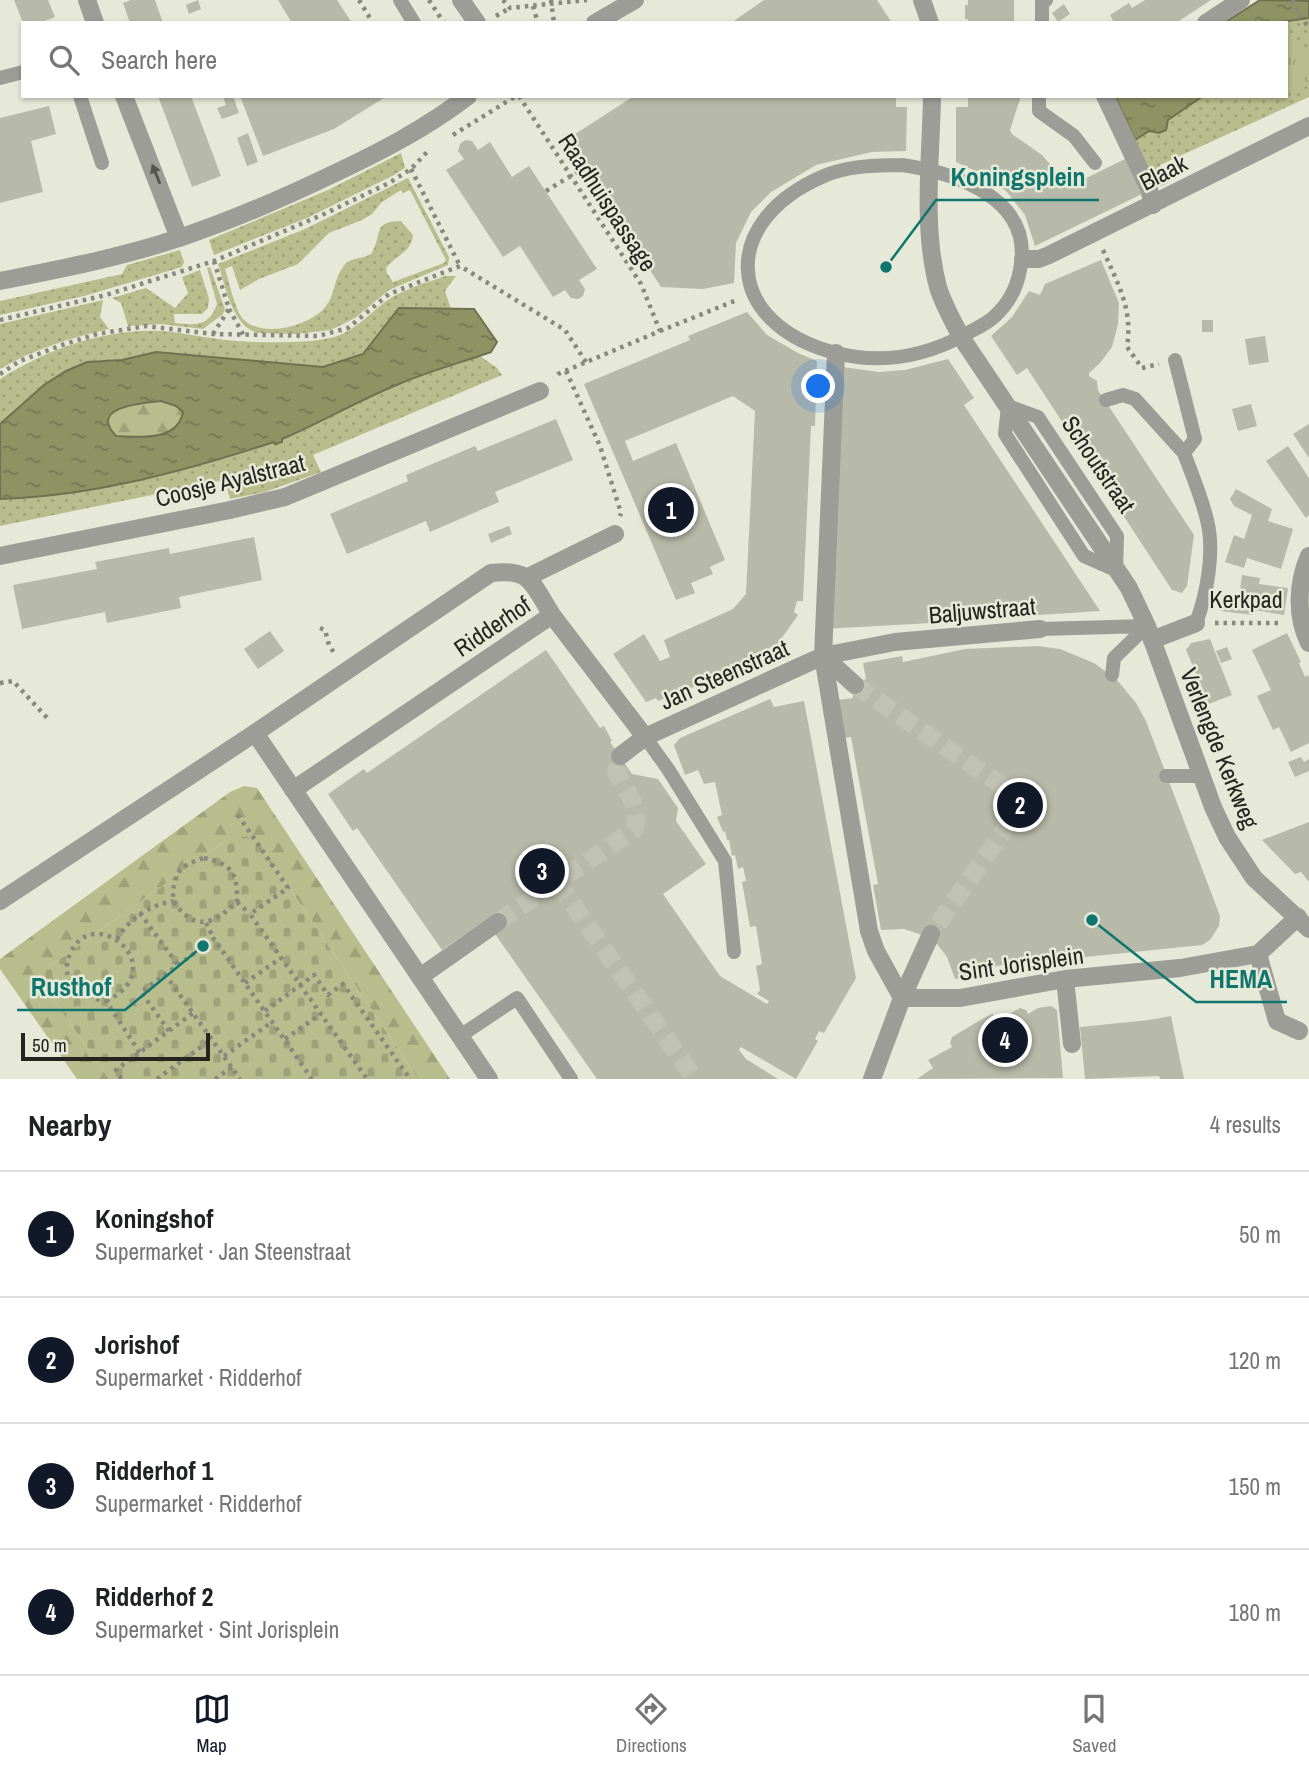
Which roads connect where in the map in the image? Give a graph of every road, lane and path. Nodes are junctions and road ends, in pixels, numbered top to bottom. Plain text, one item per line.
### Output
1 (87, 0) edge
2 (359, 0) edge
3 (400, 0) edge
4 (429, 0) edge
5 (461, 0) edge
6 (503, 0) edge
7 (587, 0) edge
8 (635, 0) edge
9 (922, 0) edge
10 (1046, 0) edge
11 (1241, 0) edge
12 (1292, 0) edge
13 (551, 2) edge
14 (533, 6) junction
15 (94, 21) edge
16 (372, 21) edge
17 (413, 21) edge
18 (443, 21) edge
19 (476, 21) edge
20 (537, 21) edge
21 (554, 21) edge
22 (598, 21) edge
23 (929, 21) edge
24 (1042, 21) edge
25 (1209, 21) edge
26 (1309, 29) edge
27 (21, 73) edge
28 (0, 78) edge
29 (81, 98) edge
30 (125, 98) edge
31 (465, 98) edge
32 (514, 98) edge
33 (518, 98) edge
34 (932, 98) edge
35 (1040, 98) edge
36 (1106, 98) edge
37 (474, 122) dead end
38 (1309, 126) edge
39 (425, 153) dead end
40 (930, 161) junction
41 (102, 163) dead end
42 (1096, 163) dead end
43 (584, 167) dead end
44 (411, 169) junction
45 (546, 191) dead end
46 (1157, 202) junction
47 (1096, 233) junction
48 (179, 238) junction
49 (1031, 258) junction
50 (214, 261) junction
51 (460, 266) junction
52 (0, 281) edge
53 (739, 299) dead end
54 (229, 309) junction
55 (0, 320) edge
56 (660, 331) junction
57 (213, 334) junction
58 (244, 336) junction
59 (966, 343) junction
60 (836, 353) junction
61 (1175, 360) joint
62 (586, 362) junction
63 (0, 374) edge
64 (540, 391) dead end
65 (1106, 400) dead end
66 (1184, 453) junction
67 (615, 534) joint
68 (0, 556) edge
69 (1309, 556) edge
70 (528, 578) junction
71 (552, 615) junction
72 (1196, 623) junction
73 (1301, 623) junction
74 (320, 628) dead end
75 (1040, 629) joint
76 (1149, 633) junction
77 (1309, 643) edge
78 (823, 656) junction
79 (347, 671) junction
80 (1112, 675) dead end
81 (0, 683) edge
82 (856, 685) tunnel mouth
83 (49, 720) dead end
84 (255, 733) junction
85 (645, 737) junction
86 (620, 756) dead end
87 (1166, 775) dead end
88 (1201, 775) junction
89 (293, 790) junction
90 (238, 815) dead end
91 (0, 901) edge
92 (173, 901) junction
93 (237, 902) junction
94 (140, 913) junction
95 (250, 914) junction
96 (498, 922) tunnel mouth
97 (206, 923) junction
98 (1304, 923) edge
99 (931, 933) tunnel mouth
100 (117, 939) junction
101 (214, 939) junction
102 (734, 953) dead end
103 (1258, 954) junction
104 (281, 958) junction
105 (178, 965) junction
106 (165, 974) junction
107 (420, 977) junction
108 (1065, 979) junction
109 (245, 983) junction
110 (130, 985) junction
111 (300, 985) junction
112 (141, 992) junction
113 (902, 998) junction
114 (106, 1001) junction
115 (265, 1012) junction
116 (193, 1013) junction
117 (321, 1014) junction
118 (272, 1022) junction
119 (169, 1031) junction
120 (1299, 1031) dead end
121 (460, 1036) junction
122 (212, 1039) junction
123 (285, 1039) junction
124 (1072, 1044) dead end
125 (139, 1053) junction
126 (224, 1056) junction
127 (232, 1068) junction
128 (121, 1079) edge
129 (157, 1079) edge
130 (215, 1079) edge
131 (240, 1079) edge
132 (312, 1079) edge
133 (367, 1079) edge
134 (410, 1079) edge
135 (489, 1079) edge
136 (572, 1079) edge
137 (872, 1079) edge

1 - 15 street
2 - 16 path
3 - 17 lane
4 - 18 path
5 - 19 street
6 - 14 path
7 - 13 path
8 - 22 street
9 - 23 street
10 - 24 lane
11 - 25 street
12 - 26 path
13 - 14 path
13 - 21 path
14 - 20 path
27 - 28 lane
29 - 41 lane
48 -> 30 street
31 - 48 street
32 - 37 path
33 - 56 path, Raadhuispassage
34 - 40 street, Schoutstraat
35 - 42 lane
36 - 46 street
38 - 46 street, Blaak
39 - 44 path
40 - 49 lane
40 - 59 street, Schoutstraat
40 - 60 lane
43 - 45 path
44 - 50 path
44 - 51 path
46 - 47 street, Blaak
47 - 49 street, Blaak
47 - 61 path
48 - 52 street
49 - 59 lane
50 - 54 path
50 - 55 path
51 - 58 path
51 - 62 path
53 - 56 path
54 - 57 path
54 - 58 path
56 - 62 path
57 - 58 path
57 - 63 path
59 - 60 lane
59 - 76 street, Schoutstraat
60 - 78 street
61 - 66 lane
62 - 67 path
64 - 68 street, Coosje Ayalstraat
65 - 66 lane
66 - 72 lane
67 - 70 street
69 - 73 street
70 - 71 street, Ridderhof
70 - 79 street, Ridderhof
71 - 85 street, Jan Steenstraat
71 - 89 street, Ridderhof
72 - 73 path, Kerkpad
72 - 76 street, Kerkpad
73 - 77 street
74 - 79 path
75 - 76 lane, Baljuwstraat
75 - 78 street, Baljuwstraat
76 - 80 lane
76 - 88 street, Verlengde Kerkweg
78 - 82 street
78 - 85 street, Jan Steenstraat
78 - 113 street
79 - 84 street, Ridderhof
81 - 83 path
84 - 89 street
84 - 91 street, Ridderhof
85 - 86 street
85 - 102 lane, Jan Steenstraat
87 - 88 lane
88 - 98 street, Verlengde Kerkweg
89 - 107 street
90 - 95 path
92 - 93 path
92 - 94 path
92 - 97 path
93 - 95 path
93 - 97 path
94 - 100 path
94 - 105 path
95 - 104 path
96 - 107 street
97 - 101 path
98 - 103 street
99 - 113 street
100 - 110 path
100 - 114 path
101 - 105 path
101 - 109 path
103 - 108 street, Sint Jorisplein
103 - 120 street
104 - 109 path
104 - 111 path
105 - 106 path
106 - 112 path
106 - 116 path
107 - 121 street
108 - 113 street, Sint Jorisplein
108 - 124 street
109 - 115 path
110 - 112 path
110 - 114 path
111 - 115 path
111 - 117 path
111 - 134 path
112 - 119 path
113 - 137 street
114 - 125 path
115 - 118 path
116 - 119 path
116 - 122 path
117 - 123 path
117 - 133 path
118 - 123 path
118 - 126 path
119 - 125 path
121 - 135 street
121 - 136 lane
122 - 126 path
122 - 129 path
123 - 132 path
125 - 128 path
126 - 127 path
127 - 130 path
127 - 131 path

